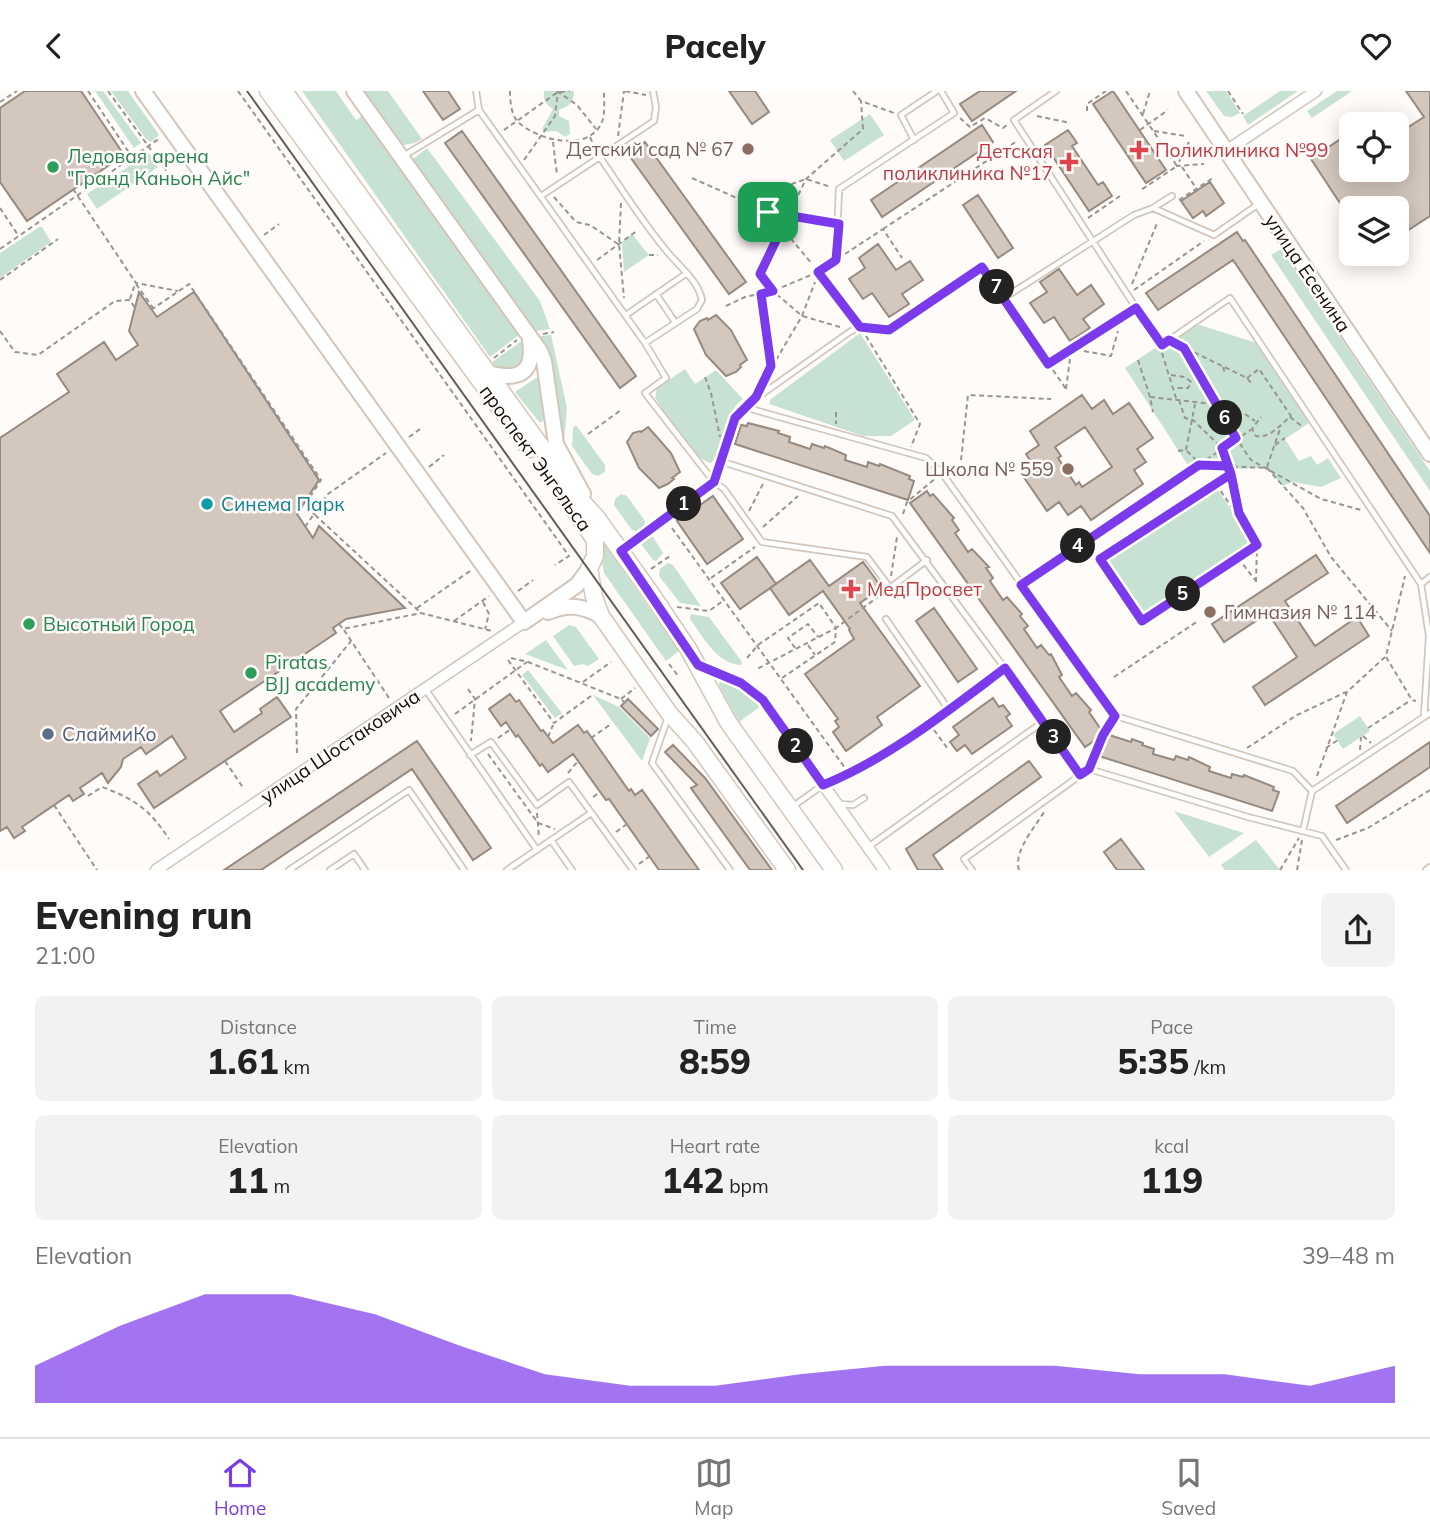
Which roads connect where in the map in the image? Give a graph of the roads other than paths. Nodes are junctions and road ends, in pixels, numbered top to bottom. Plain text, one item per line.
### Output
1 (143, 91) edge
2 (268, 91) edge
3 (284, 91) edge
4 (354, 91) edge
5 (476, 91) edge
6 (939, 91) edge
7 (1056, 91) edge
8 (1186, 91) edge
9 (1316, 91) edge
10 (653, 94) edge
11 (479, 110) junction
12 (914, 140) junction
13 (1226, 151) junction
14 (599, 156) junction
15 (402, 157) junction
16 (541, 196) junction
17 (1172, 196) road end
18 (1261, 203) junction
19 (1153, 208) junction
20 (1093, 241) junction
21 (687, 273) junction
22 (656, 294) junction
23 (1004, 297) junction
24 (1136, 308) junction
25 (626, 315) junction
26 (675, 323) junction
27 (860, 327) junction
28 (530, 336) junction
29 (645, 343) junction
30 (489, 367) junction
31 (744, 407) junction
32 (1430, 454) edge
33 (720, 461) junction
34 (714, 482) junction
35 (597, 519) junction
36 (621, 551) junction
37 (927, 560) junction
38 (589, 569) junction
39 (1430, 577) edge
40 (1420, 584) junction
41 (601, 616) junction
42 (886, 619) dead end
43 (524, 622) junction
44 (1430, 636) edge
45 (698, 665) junction
46 (1005, 668) junction
47 (425, 689) junction
48 (949, 710) junction
49 (669, 713) junction
50 (1430, 713) edge
51 (1424, 717) junction
52 (1044, 721) junction
53 (470, 755) junction
54 (1080, 775) junction
55 (823, 785) junction
56 (1312, 791) junction
57 (864, 798) dead end
58 (837, 804) junction
59 (790, 809) junction
60 (591, 813) junction
61 (1303, 831) junction
62 (551, 840) junction
63 (868, 847) junction
64 (538, 849) junction
65 (1430, 867) edge
66 (632, 869) edge
67 (156, 870) edge
68 (289, 870) edge
69 (330, 870) edge
70 (365, 870) edge
71 (464, 870) edge
72 (507, 870) edge
73 (572, 870) edge
74 (730, 870) edge
75 (787, 870) edge
76 (834, 870) edge
77 (884, 870) edge
78 (972, 870) edge
79 (1346, 870) edge
80 (1426, 870) edge

1 - 43 main road
2 - 38 main road, проспект Энгельса
3 - 30 main road, проспект Энгельса
4 - 15 main road, проспект Энгельса
5 - 11 lane
6 - 12 lane
6 - 12 lane
7 - 20 lane
8 - 13 main road, улица Есенина
9 - 13 street
10 - 14 lane
11 - 15 lane
11 - 16 lane
12 - 27 lane
13 - 18 main road, улица Есенина
14 - 16 lane
14 - 21 lane
15 - 28 main road, проспект Энгельса
16 - 25 lane
17 - 19 lane
18 - 19 lane
18 - 32 main road, улица Есенина
19 - 20 lane
20 - 23 lane
20 - 24 lane
21 - 22 lane
21 - 26 lane
22 - 25 lane
22 - 26 lane
23 - 24 lane
23 - 27 lane
24 - 40 lane
25 - 29 lane
26 - 29 lane
27 - 31 lane
28 - 30 main road, проспект Энгельса
28 - 35 main road, проспект Энгельса
29 - 34 lane
30 - 35 main road, проспект Энгельса
31 - 33 lane
31 - 56 lane
33 - 34 lane
33 - 37 lane
34 - 36 lane
34 - 37 lane
35 - 36 main road, проспект Энгельса
36 - 45 main road, проспект Энгельса
37 - 46 lane
38 - 41 main road, проспект Энгельса
38 - 43 main road, улица Шостаковича
39 - 40 lane
40 - 44 lane
41 - 43 main road, улица Шостаковича
41 - 49 main road, проспект Энгельса
42 - 48 lane
43 - 47 street, улица Шостаковича
44 - 51 lane
45 - 55 street
45 - 59 main road, проспект Энгельса
46 - 48 lane
46 - 52 lane
47 - 53 lane
47 - 67 street, улица Шостаковича
48 - 55 lane
49 - 74 lane
49 - 75 main road, проспект Энгельса
50 - 51 lane
51 - 56 lane
52 - 54 lane
52 - 63 lane
53 - 60 lane
53 - 64 lane
54 - 61 lane
54 - 78 lane
55 - 58 street
55 - 59 lane
56 - 61 lane
57 - 58 lane
58 - 63 street
59 - 76 main road, проспект Энгельса
60 - 62 lane
60 - 66 lane
61 - 79 lane
62 - 64 lane
62 - 73 lane
63 - 77 street
64 - 72 lane
65 - 80 lane
68 - 71 lane
69 - 70 lane

